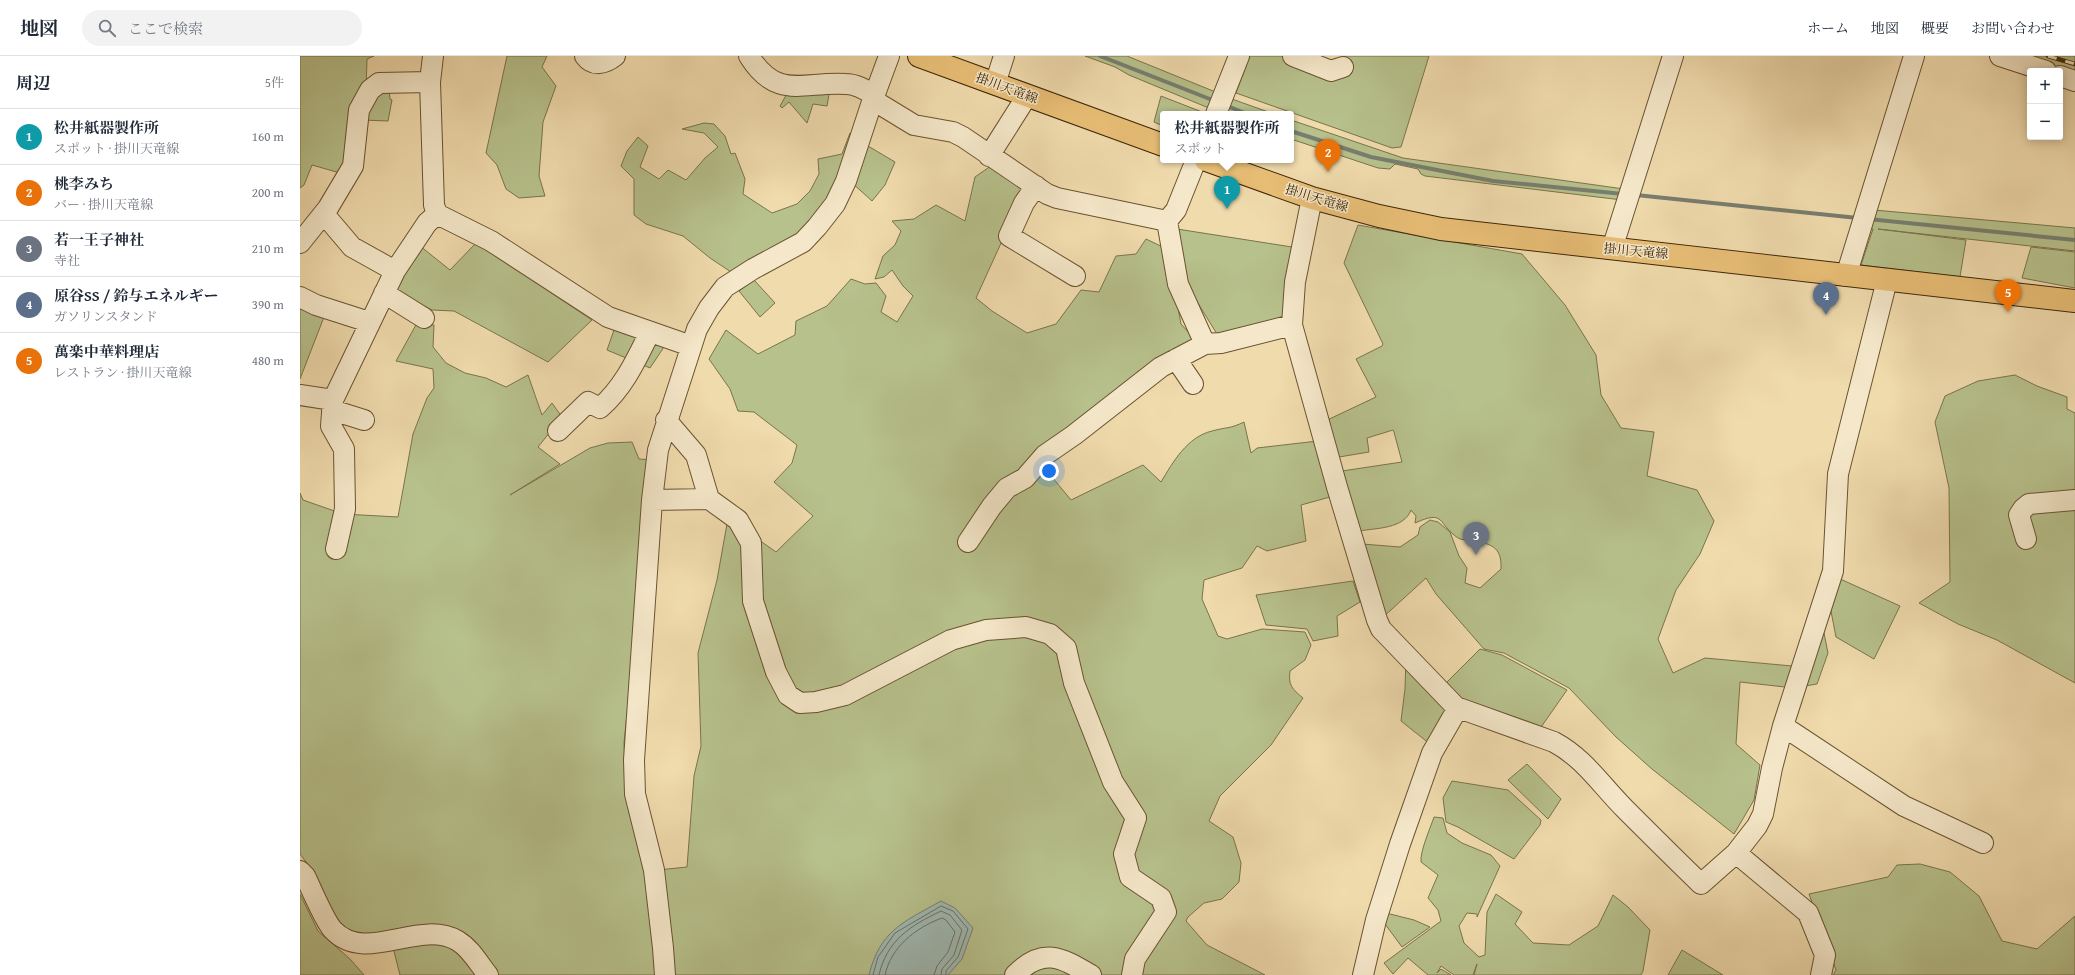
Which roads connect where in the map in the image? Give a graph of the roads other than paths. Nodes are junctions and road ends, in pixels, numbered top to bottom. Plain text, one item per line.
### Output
1 (433, 56) edge
2 (585, 56) edge
3 (614, 56) edge
4 (749, 56) edge
5 (889, 56) edge
6 (919, 56) edge
7 (1004, 56) edge
8 (1238, 56) edge
9 (1293, 56) edge
10 (1673, 56) edge
11 (1914, 56) edge
12 (2000, 56) edge
13 (1342, 67) dead end
14 (2037, 68) edge
15 (2063, 77) edge
16 (2075, 80) edge
17 (430, 82) junction
18 (995, 84) junction
19 (1027, 96) junction
20 (873, 97) junction
21 (1219, 108) edge
22 (1160, 144) edge
23 (989, 156) junction
24 (1195, 163) edge
25 (1214, 163) edge
26 (1036, 186) junction
27 (1312, 198) junction
28 (324, 214) junction
29 (437, 214) junction
30 (1167, 221) junction
31 (300, 244) edge
32 (1612, 249) junction
33 (395, 271) junction
34 (1075, 276) dead end
35 (1846, 276) junction
36 (1887, 280) junction
37 (384, 293) junction
38 (300, 297) edge
39 (2075, 301) edge
40 (424, 318) dead end
41 (369, 322) junction
42 (1292, 324) junction
43 (650, 332) junction
44 (1205, 344) junction
45 (691, 346) junction
46 (1176, 359) junction
47 (1193, 384) dead end
48 (300, 395) edge
49 (332, 405) junction
50 (364, 420) dead end
51 (666, 420) junction
52 (558, 431) dead end
53 (710, 499) junction
54 (652, 500) junction
55 (2075, 500) edge
56 (2026, 539) dead end
57 (968, 542) dead end
58 (336, 549) dead end
59 (1456, 707) junction
60 (1783, 726) junction
61 (1983, 843) dead end
62 (1736, 852) junction
63 (300, 871) edge
64 (488, 975) edge
65 (665, 975) edge
66 (1015, 975) edge
67 (1091, 975) edge
68 (1132, 975) edge
69 (1363, 975) edge
70 (1821, 975) edge

1 - 17 street
2 - 3 street
4 - 20 street
5 - 20 street
6 - 18 main road, 掛川天竜線
7 - 18 street
8 - 21 street
9 - 13 street
10 - 32 street
11 - 35 street
12 - 14 street
15 - 16 street
17 - 28 street
17 - 29 street
18 - 19 main road, 掛川天竜線
19 - 22 main road, 掛川天竜線
19 - 23 street
20 - 23 street
20 - 45 street
23 - 26 street
24 - 30 street
25 - 27 main road, 掛川天竜線
26 - 30 street
26 - 34 street
27 - 32 main road, 掛川天竜線
27 - 42 street
28 - 31 street
28 - 33 street
29 - 33 street
29 - 43 street
30 - 44 street
32 - 35 main road, 掛川天竜線
33 - 37 street
35 - 36 main road, 掛川天竜線
36 - 39 main road, 掛川天竜線
36 - 60 street
37 - 40 street
37 - 41 street
38 - 41 street
41 - 49 street
42 - 44 street
42 - 59 street
43 - 45 street
43 - 52 street
44 - 46 street
45 - 51 street
46 - 47 street
46 - 57 street
48 - 49 street
49 - 50 street
49 - 58 street
51 - 53 street
51 - 54 street
53 - 54 street
53 - 68 street
54 - 65 street
55 - 56 street
59 - 62 street
59 - 69 street
60 - 61 street
60 - 62 street
62 - 70 street
63 - 64 street
66 - 67 street

